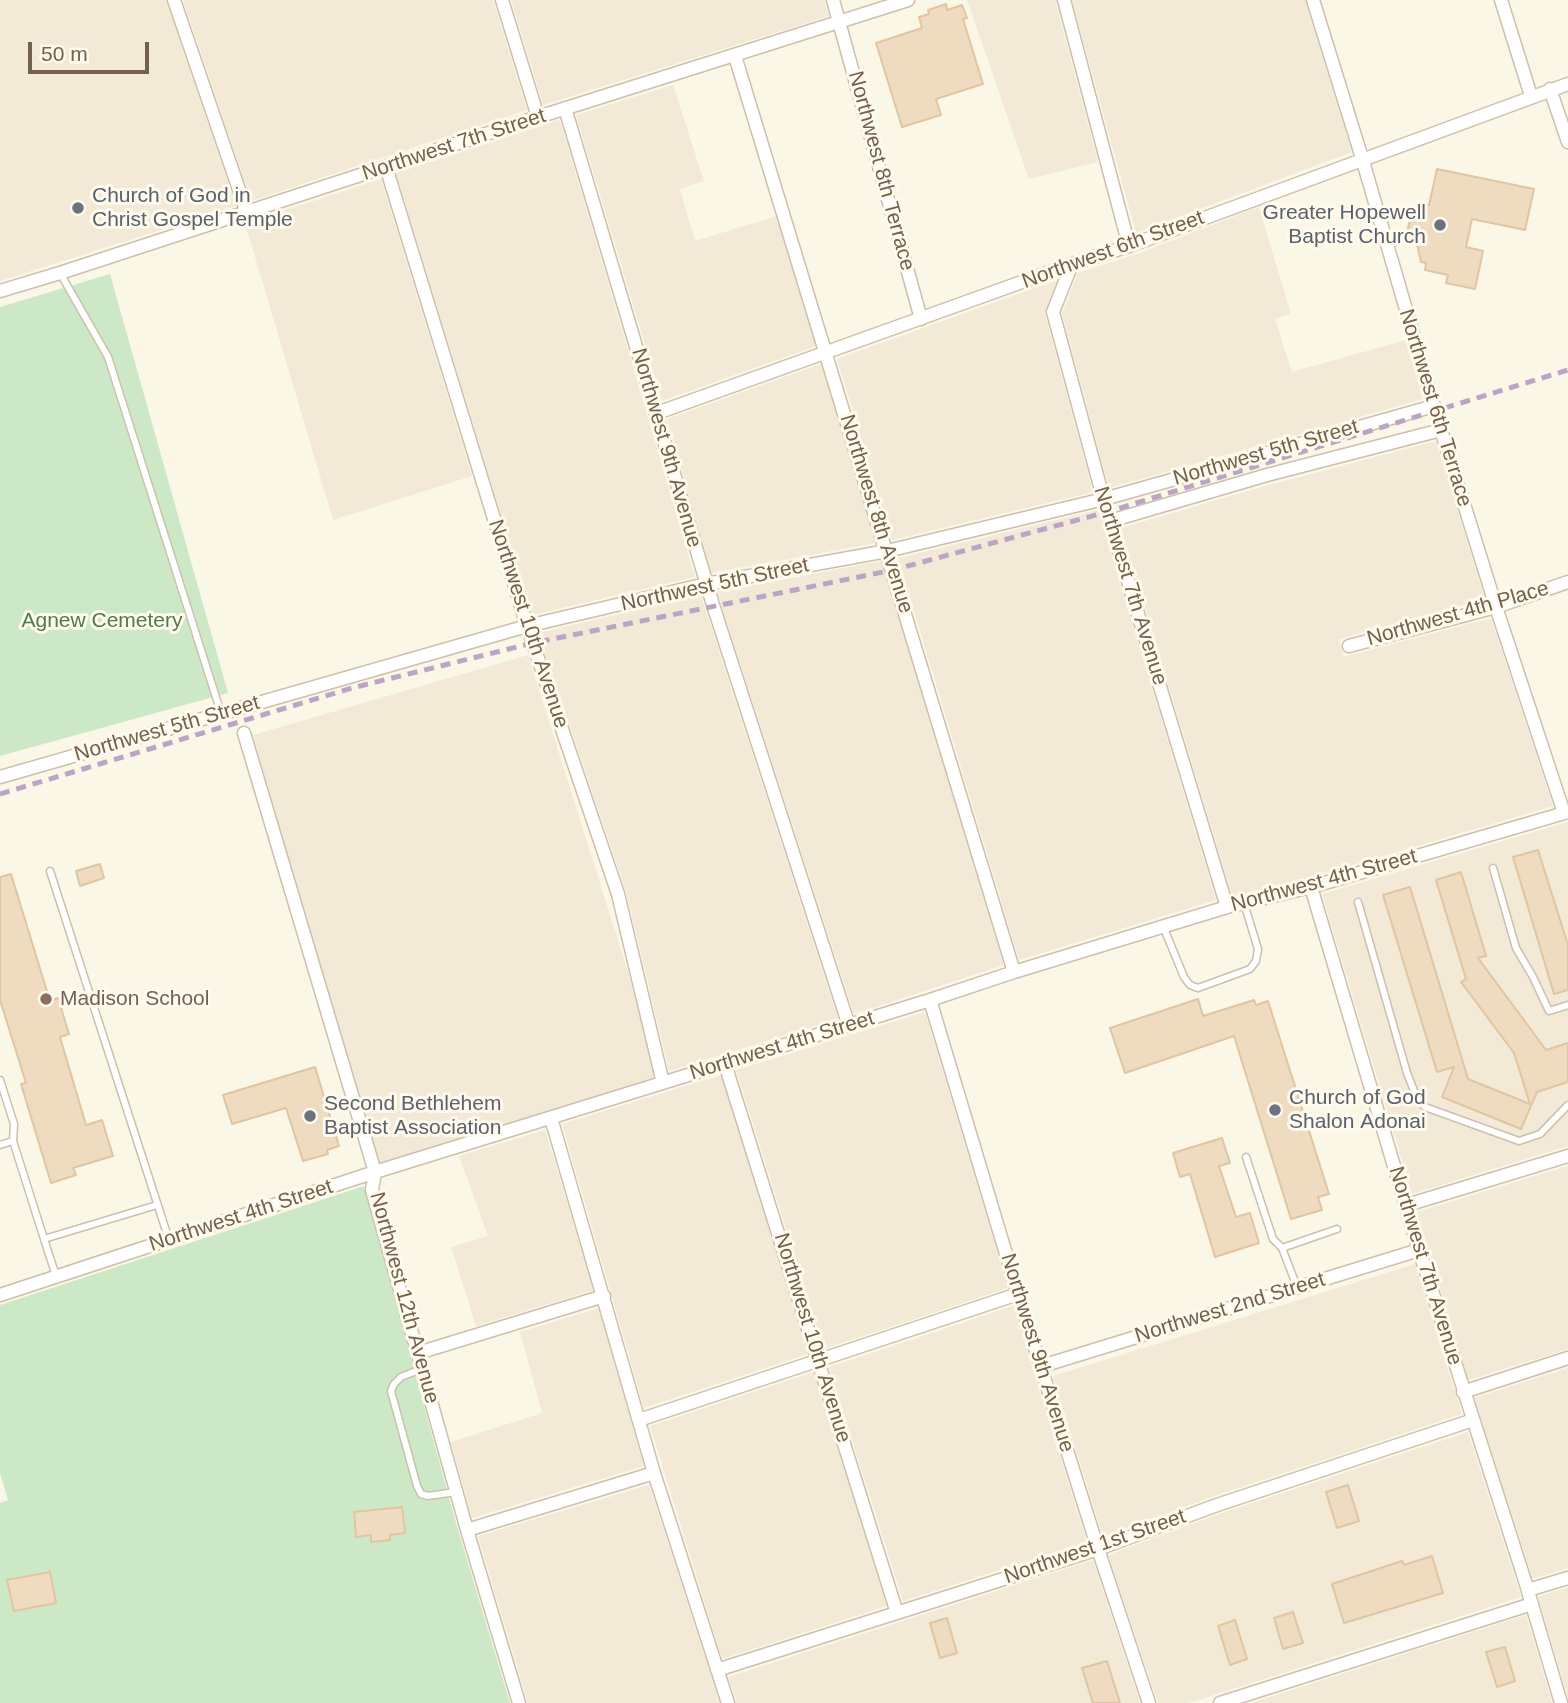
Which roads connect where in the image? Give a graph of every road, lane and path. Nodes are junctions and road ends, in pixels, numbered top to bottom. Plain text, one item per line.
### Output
1 (174, 0) edge
2 (502, 0) edge
3 (833, 0) edge
4 (908, 0) edge
5 (1064, 0) edge
6 (1313, 0) edge
7 (1501, 0) edge
8 (840, 22) junction
9 (735, 56) junction
10 (1568, 83) edge
11 (1550, 89) junction
12 (1531, 96) junction
13 (565, 108) junction
14 (538, 117) junction
15 (1568, 142) edge
16 (1362, 158) junction
17 (386, 167) junction
18 (247, 213) junction
19 (1129, 246) junction
20 (1072, 264) junction
21 (60, 273) junction
22 (0, 291) edge
23 (921, 319) junction
24 (827, 353) junction
25 (1434, 406) junction
26 (657, 413) junction
27 (1441, 430) junction
28 (1104, 499) junction
29 (1110, 521) junction
30 (887, 551) junction
31 (1568, 582) edge
32 (706, 584) junction
33 (1496, 607) junction
34 (527, 626) junction
35 (1349, 646) dead end
36 (221, 713) junction
37 (244, 733) dead end
38 (0, 776) edge
39 (1566, 813) edge
40 (1493, 868) dead end
41 (50, 871) dead end
42 (1311, 887) junction
43 (1358, 902) dead end
44 (1244, 903) junction
45 (1227, 907) junction
46 (1163, 926) junction
47 (1014, 972) junction
48 (930, 1000) junction
49 (1568, 1005) edge
50 (849, 1026) junction
51 (726, 1064) junction
52 (0, 1080) edge
53 (663, 1083) junction
54 (1568, 1105) edge
55 (551, 1118) junction
56 (13, 1141) junction
57 (0, 1145) edge
58 (1568, 1156) edge
59 (1246, 1157) dead end
60 (375, 1172) junction
61 (157, 1205) junction
62 (1407, 1205) junction
63 (1337, 1229) dead end
64 (44, 1239) junction
65 (169, 1240) junction
66 (1282, 1248) junction
67 (1419, 1250) junction
68 (56, 1276) junction
69 (1297, 1287) junction
70 (0, 1294) edge
71 (1018, 1294) junction
72 (604, 1296) junction
73 (418, 1353) junction
74 (1568, 1358) edge
75 (819, 1360) junction
76 (1042, 1366) junction
77 (422, 1369) junction
78 (1463, 1392) junction
79 (639, 1420) junction
80 (1473, 1420) junction
81 (654, 1473) junction
82 (456, 1492) junction
83 (467, 1530) junction
84 (1098, 1549) junction
85 (1568, 1578) edge
86 (1528, 1590) junction
87 (1532, 1604) junction
88 (898, 1613) junction
89 (717, 1670) junction
90 (519, 1703) edge
91 (728, 1703) edge
92 (1149, 1703) edge
93 (1220, 1703) edge
94 (1561, 1703) edge

1 - 18 street
2 - 14 street
3 - 8 street
4 - 8 street, Northwest 7th Street
5 - 19 street
6 - 16 street, Northwest 6th Terrace
7 - 12 street
8 - 9 street, Northwest 7th Street
8 - 23 street, Northwest 8th Terrace
9 - 13 street, Northwest 7th Street
9 - 24 street, Northwest 8th Avenue
10 - 11 street, Northwest 6th Street
11 - 12 street, Northwest 6th Street
11 - 15 street
12 - 16 street, Northwest 6th Street
13 - 14 street, Northwest 7th Street
13 - 26 street, Northwest 9th Avenue
14 - 17 street, Northwest 7th Street
16 - 19 street, Northwest 6th Street
16 - 25 street, Northwest 6th Terrace
17 - 18 street, Northwest 7th Street
17 - 34 street, Northwest 10th Avenue
18 - 21 street, Northwest 7th Street
19 - 20 street, Northwest 6th Street
20 - 23 street, Northwest 6th Street
20 - 28 street, Northwest 7th Avenue
21 - 22 street, Northwest 7th Street
21 - 36 lane
23 - 24 street, Northwest 6th Street
24 - 26 street, Northwest 6th Street
24 - 30 street, Northwest 8th Avenue
25 - 27 street, Northwest 6th Terrace
25 - 28 street, Northwest 5th Street
26 - 32 street, Northwest 9th Avenue
27 - 29 street, Northwest 5th Street
27 - 33 street, Northwest 6th Terrace
28 - 29 street, Northwest 7th Avenue
28 - 30 street, Northwest 5th Street
29 - 45 street, Northwest 7th Avenue
30 - 32 street, Northwest 5th Street
30 - 47 street, Northwest 8th Avenue
31 - 33 street, Northwest 4th Place
32 - 34 street, Northwest 5th Street
32 - 50 street, Northwest 9th Avenue
33 - 35 street, Northwest 4th Place
33 - 39 street, Northwest 6th Terrace
34 - 36 street, Northwest 5th Street
34 - 53 street, Northwest 10th Avenue
36 - 38 street, Northwest 5th Street
37 - 60 street, Northwest 12th Avenue
39 - 42 street, Northwest 4th Street
40 - 49 lane
41 - 61 lane
42 - 44 street, Northwest 4th Street
42 - 62 street, Northwest 7th Avenue
43 - 54 lane
44 - 45 street, Northwest 4th Street
44 - 46 lane
45 - 46 street, Northwest 4th Street
46 - 47 street, Northwest 4th Street
47 - 48 street, Northwest 4th Street
48 - 50 street, Northwest 4th Street
48 - 71 street, Northwest 9th Avenue
50 - 51 street, Northwest 4th Street
51 - 53 street, Northwest 4th Street
51 - 75 street, Northwest 10th Avenue
52 - 56 lane
53 - 55 street, Northwest 4th Street
55 - 60 street, Northwest 4th Street
55 - 72 street
56 - 57 lane
56 - 64 lane
58 - 62 street
59 - 66 lane
60 - 65 street, Northwest 4th Street
60 - 73 street, Northwest 12th Avenue
61 - 64 lane
61 - 65 lane
62 - 67 street, Northwest 7th Avenue
63 - 66 lane
64 - 68 lane
65 - 68 street, Northwest 4th Street
66 - 69 lane
67 - 69 street, Northwest 2nd Street
67 - 78 street, Northwest 7th Avenue
68 - 70 street, Northwest 4th Street
69 - 76 street, Northwest 2nd Street
71 - 75 street
71 - 76 street, Northwest 9th Avenue
72 - 73 street
72 - 79 street
73 - 77 street, Northwest 12th Avenue
74 - 78 street
75 - 79 street
75 - 88 street, Northwest 10th Avenue
76 - 84 street, Northwest 9th Avenue
77 - 82 street, Northwest 12th Avenue
77 - 82 lane
78 - 80 street, Northwest 7th Avenue
79 - 81 street
80 - 84 street, Northwest 1st Street
80 - 86 street, Northwest 7th Avenue
81 - 83 street
81 - 89 street
82 - 83 street, Northwest 12th Avenue
83 - 90 street, Northwest 12th Avenue
84 - 88 street, Northwest 1st Street
84 - 92 street, Northwest 9th Avenue
85 - 86 street
86 - 87 street, Northwest 7th Avenue
87 - 93 street
87 - 94 street, Northwest 7th Avenue
88 - 89 street, Northwest 1st Street
89 - 91 street

